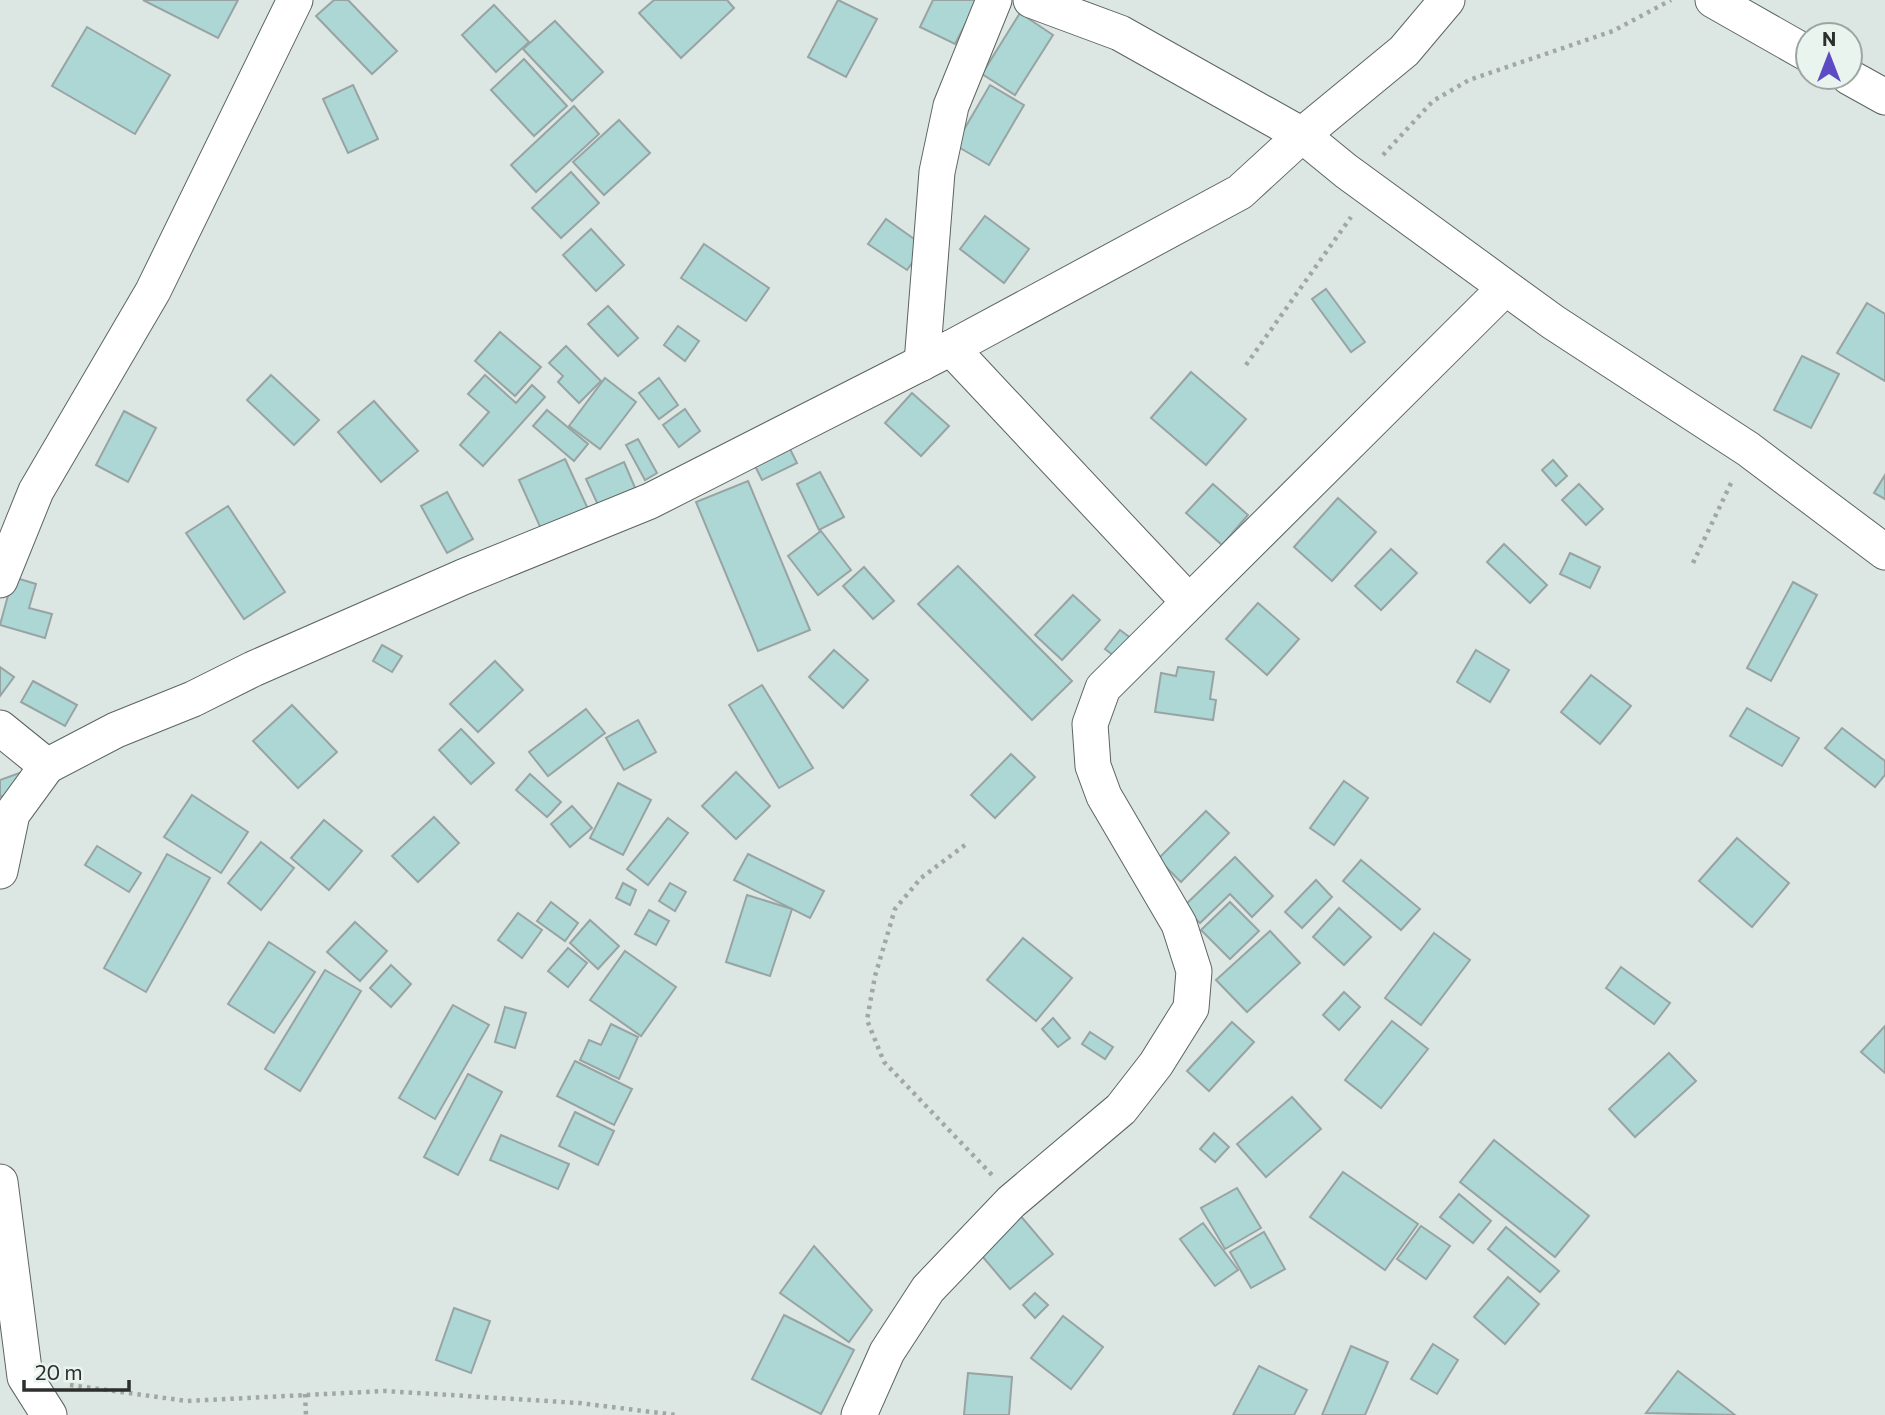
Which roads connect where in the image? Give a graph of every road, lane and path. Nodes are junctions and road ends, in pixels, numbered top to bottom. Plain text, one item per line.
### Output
1 (295, 0) edge
2 (994, 0) edge
3 (1031, 0) edge
4 (1447, 0) edge
5 (1671, 0) edge
6 (1713, 0) edge
7 (1794, 46) edge
8 (1864, 85) edge
9 (1885, 97) edge
10 (1302, 135) junction
11 (1358, 180) junction
12 (1505, 288) junction
13 (937, 356) junction
14 (1246, 365) dead end
15 (1748, 449) junction
16 (1885, 552) edge
17 (1693, 563) dead end
18 (0, 580) edge
19 (1189, 602) junction
20 (0, 728) edge
21 (47, 766) junction
22 (965, 845) dead end
23 (0, 871) edge
24 (0, 1182) edge
25 (1011, 1202) junction
26 (25, 1377) junction
27 (305, 1394) junction
28 (49, 1415) edge
29 (306, 1415) edge
30 (676, 1415) edge
31 (859, 1415) edge

1 - 18 street
2 - 13 street
3 - 10 street
4 - 10 street
5 - 11 path
6 - 7 street
8 - 9 street
10 - 11 street
10 - 13 street
11 - 12 street
11 - 14 path
12 - 15 street
12 - 19 street
13 - 19 street
13 - 21 street
15 - 16 street
15 - 17 path
19 - 25 street
20 - 21 street
21 - 23 street
22 - 25 path
24 - 26 street
25 - 31 street
26 - 27 path
26 - 28 street
27 - 29 path
27 - 30 path

